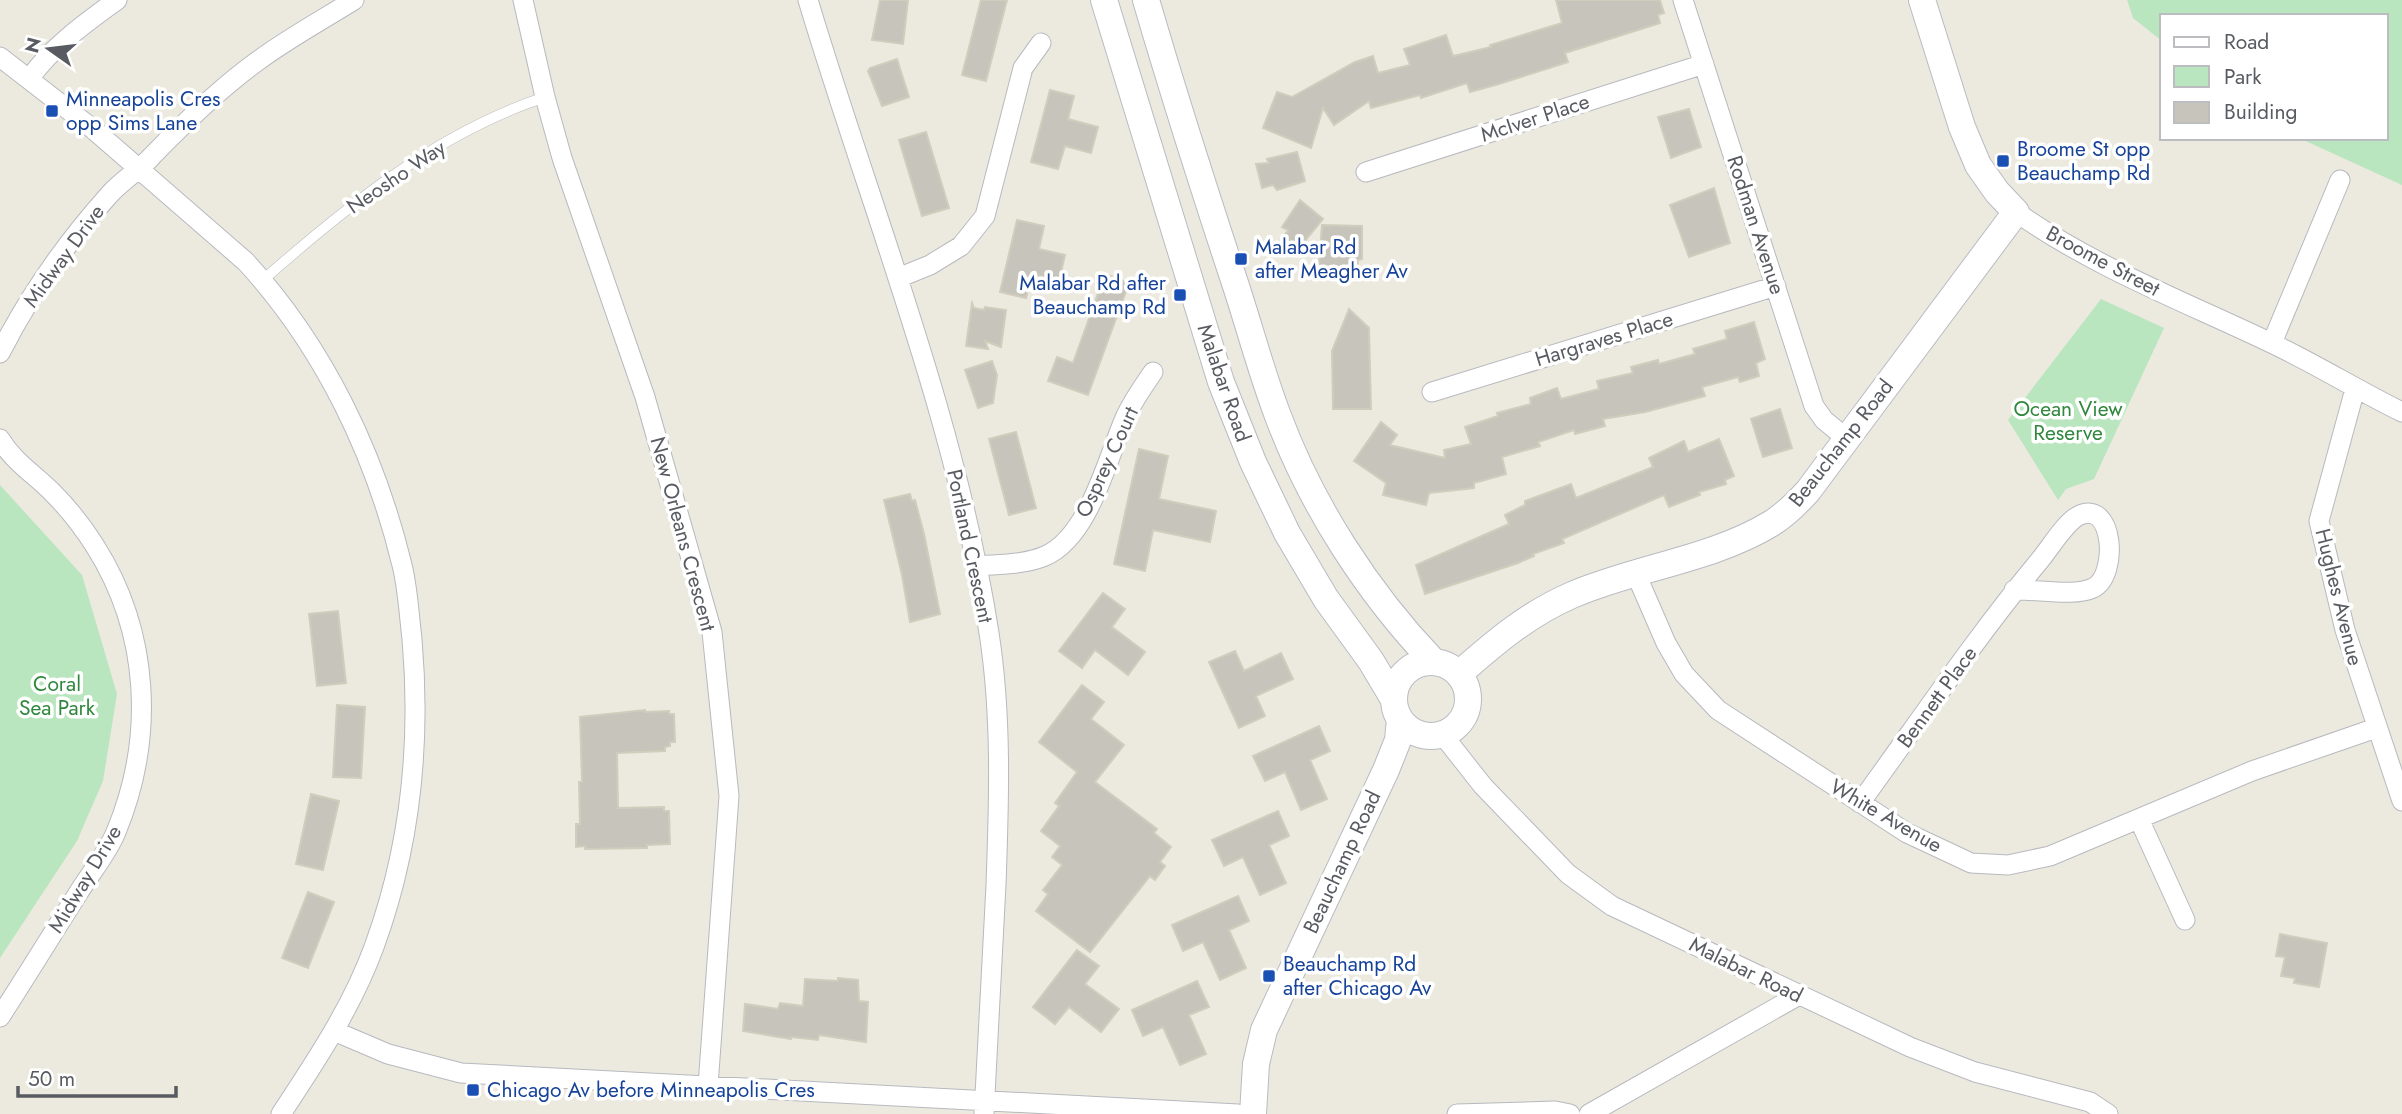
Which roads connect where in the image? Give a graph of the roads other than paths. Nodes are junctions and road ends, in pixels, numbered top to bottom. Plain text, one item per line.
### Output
1 (117, 0) edge
2 (354, 0) edge
3 (523, 0) edge
4 (808, 0) edge
5 (1104, 0) edge
6 (1146, 0) edge
7 (1683, 0) edge
8 (1922, 0) edge
9 (1041, 43) dead end
10 (0, 57) edge
11 (1704, 64) junction
12 (29, 79) junction
13 (545, 97) junction
14 (140, 169) junction
15 (1366, 172) dead end
16 (2340, 180) dead end
17 (2016, 212) junction
18 (898, 278) junction
19 (263, 280) junction
20 (1776, 286) junction
21 (2272, 343) junction
22 (0, 353) edge
23 (1153, 372) dead end
24 (2355, 389) junction
25 (1432, 392) dead end
26 (2402, 412) edge
27 (0, 439) edge
28 (1847, 439) junction
29 (976, 566) junction
30 (1636, 574) junction
31 (2014, 590) junction
32 (1433, 661) junction
33 (1459, 674) junction
34 (1396, 709) junction
35 (2376, 727) junction
36 (1436, 735) junction
37 (1386, 770) junction
38 (2402, 801) edge
39 (1860, 803) junction
40 (2138, 819) junction
41 (2185, 920) dead end
42 (1800, 995) junction
43 (0, 1017) edge
44 (334, 1031) junction
45 (708, 1086) junction
46 (984, 1107) edge
47 (281, 1114) edge
48 (1238, 1114) edge
49 (1253, 1114) edge
50 (1457, 1114) edge
51 (1570, 1114) edge
52 (1589, 1114) edge
53 (2108, 1114) edge

1 - 12 street
2 - 14 street, Midway Drive
3 - 13 street, New Orleans Crescent
4 - 18 street, Portland Crescent
5 - 34 main road, Malabar Road
6 - 32 main road, Malabar Road
7 - 11 street, Rodman Avenue
8 - 17 main road, Broome Street
9 - 18 street
10 - 12 street
11 - 15 street, McIver Place
11 - 20 street, Rodman Avenue
12 - 14 street
13 - 19 lane, Neosho Way
13 - 45 street, New Orleans Crescent
14 - 19 street
14 - 22 street, Midway Drive
16 - 21 street
17 - 21 street, Broome Street
17 - 28 main road, Beauchamp Road
18 - 29 street, Portland Crescent
19 - 44 street
20 - 25 street, Hargraves Place
20 - 28 street, Rodman Avenue
21 - 24 street, Broome Street
23 - 29 street, Osprey Court
24 - 26 street, Broome Street
24 - 35 street, Hughes Avenue
27 - 43 street, Midway Drive
28 - 30 main road, Beauchamp Road
29 - 46 street, Portland Crescent
30 - 33 main road, Beauchamp Road
30 - 39 street, White Avenue
31 - 31 street, Bennett Place
31 - 39 street, Bennett Place
32 - 33 main road
32 - 34 main road
33 - 36 main road
34 - 36 main road
34 - 37 main road, Beauchamp Road
35 - 38 street, Hughes Avenue
35 - 40 street, White Avenue
36 - 37 main road, Beauchamp Road
36 - 42 street, Malabar Road
37 - 49 main road, Beauchamp Road
39 - 40 street, White Avenue
40 - 41 street
42 - 52 street
42 - 53 street, Malabar Road
44 - 45 street
44 - 47 street
45 - 46 street
46 - 48 street
50 - 51 street

